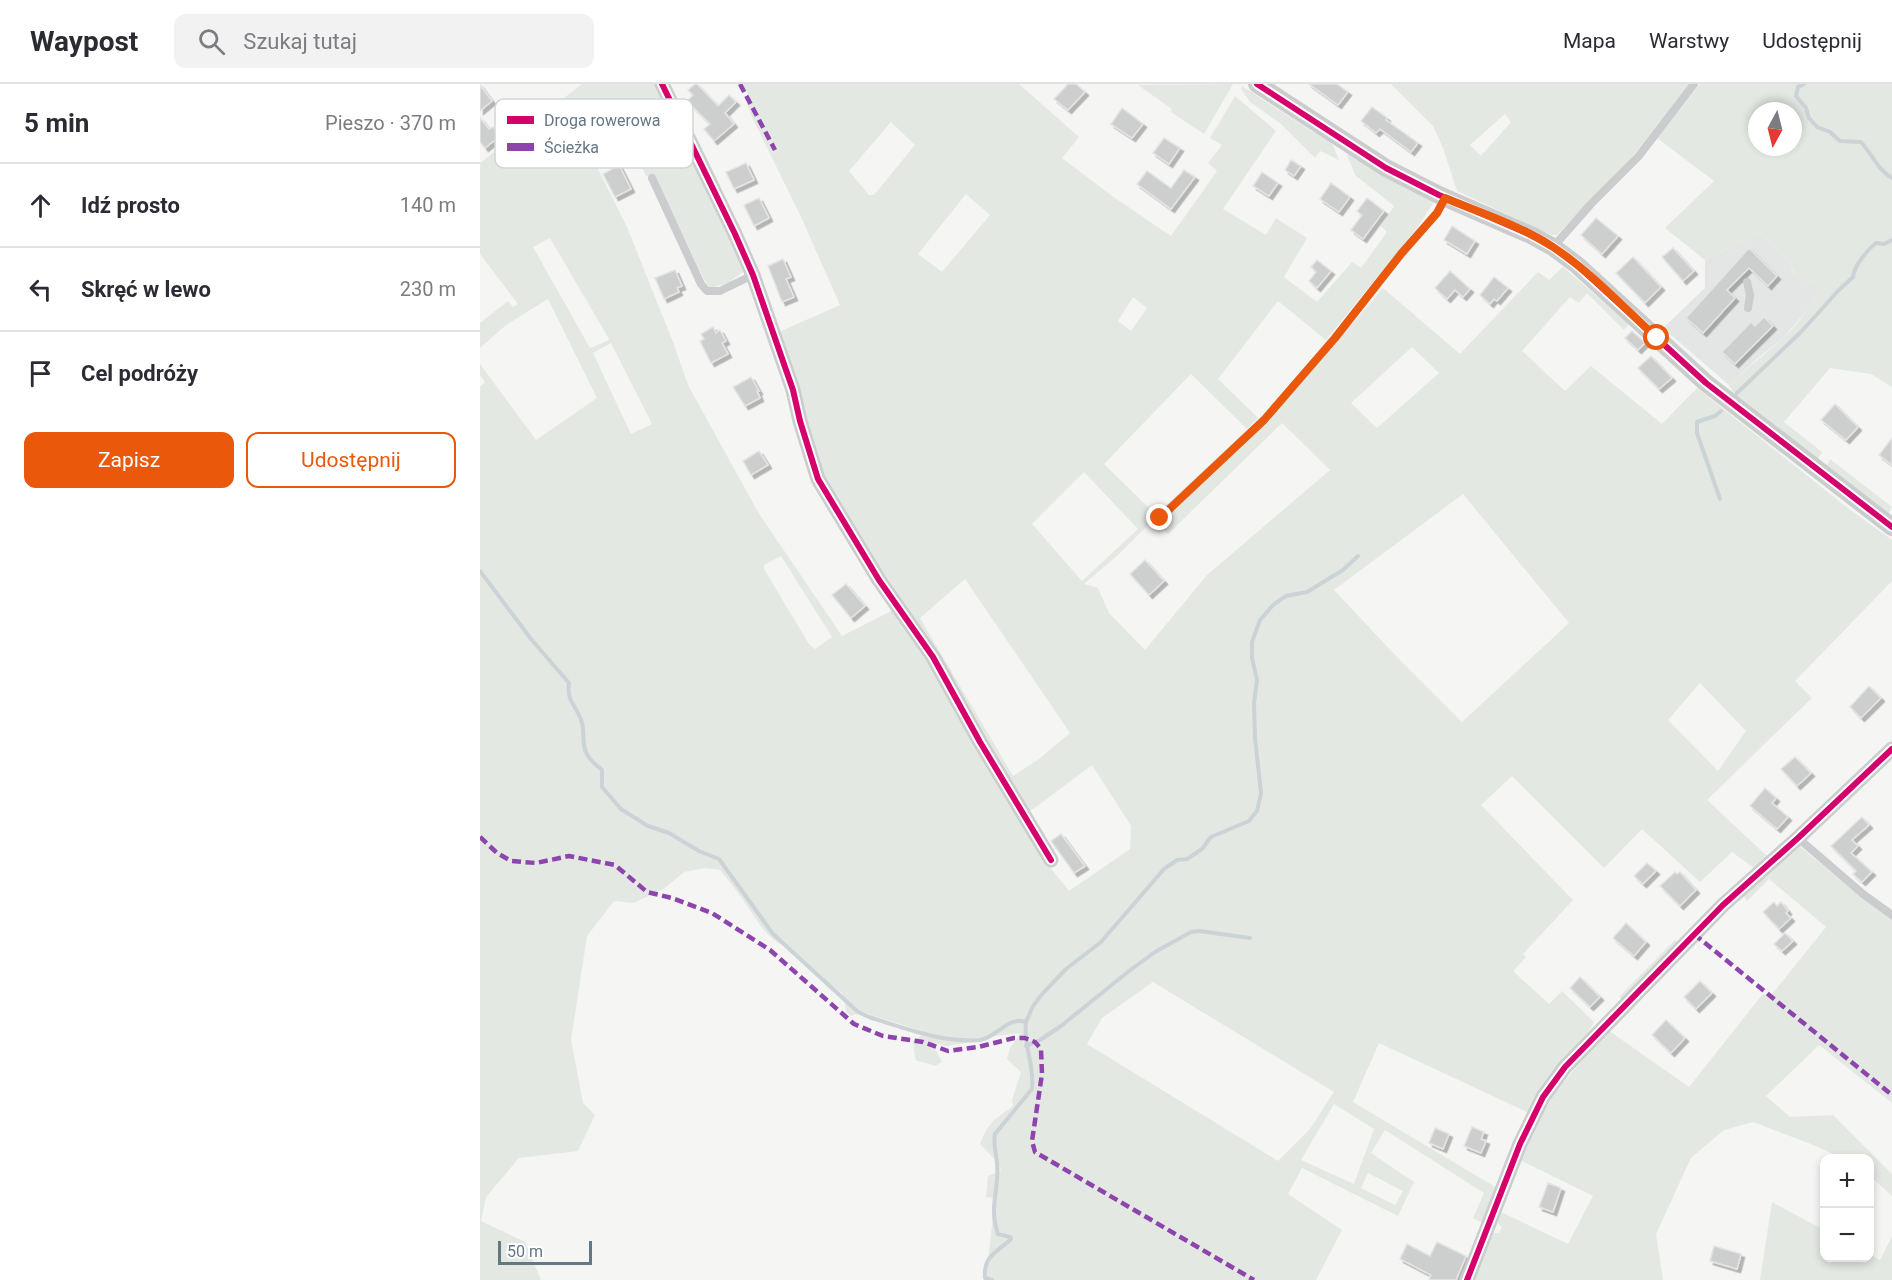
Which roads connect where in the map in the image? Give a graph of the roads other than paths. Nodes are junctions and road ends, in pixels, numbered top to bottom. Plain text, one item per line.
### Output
1 (662, 84) edge
2 (1257, 84) edge
3 (1694, 84) edge
4 (669, 99) edge
5 (693, 148) edge
6 (652, 178) dead end
7 (1445, 198) junction
8 (1553, 247) junction
9 (753, 275) junction
10 (1747, 282) dead end
11 (1748, 308) dead end
12 (1160, 518) dead end
13 (1892, 527) edge
14 (1892, 749) edge
15 (1798, 838) junction
16 (1051, 860) dead end
17 (1892, 915) edge
18 (1467, 1280) edge

1 - 4 street
2 - 7 street
3 - 8 lane
5 - 9 street
6 - 9 lane
7 - 8 street
7 - 12 lane
8 - 13 street
9 - 16 street
10 - 11 lane
14 - 15 street
15 - 17 lane
15 - 18 street

